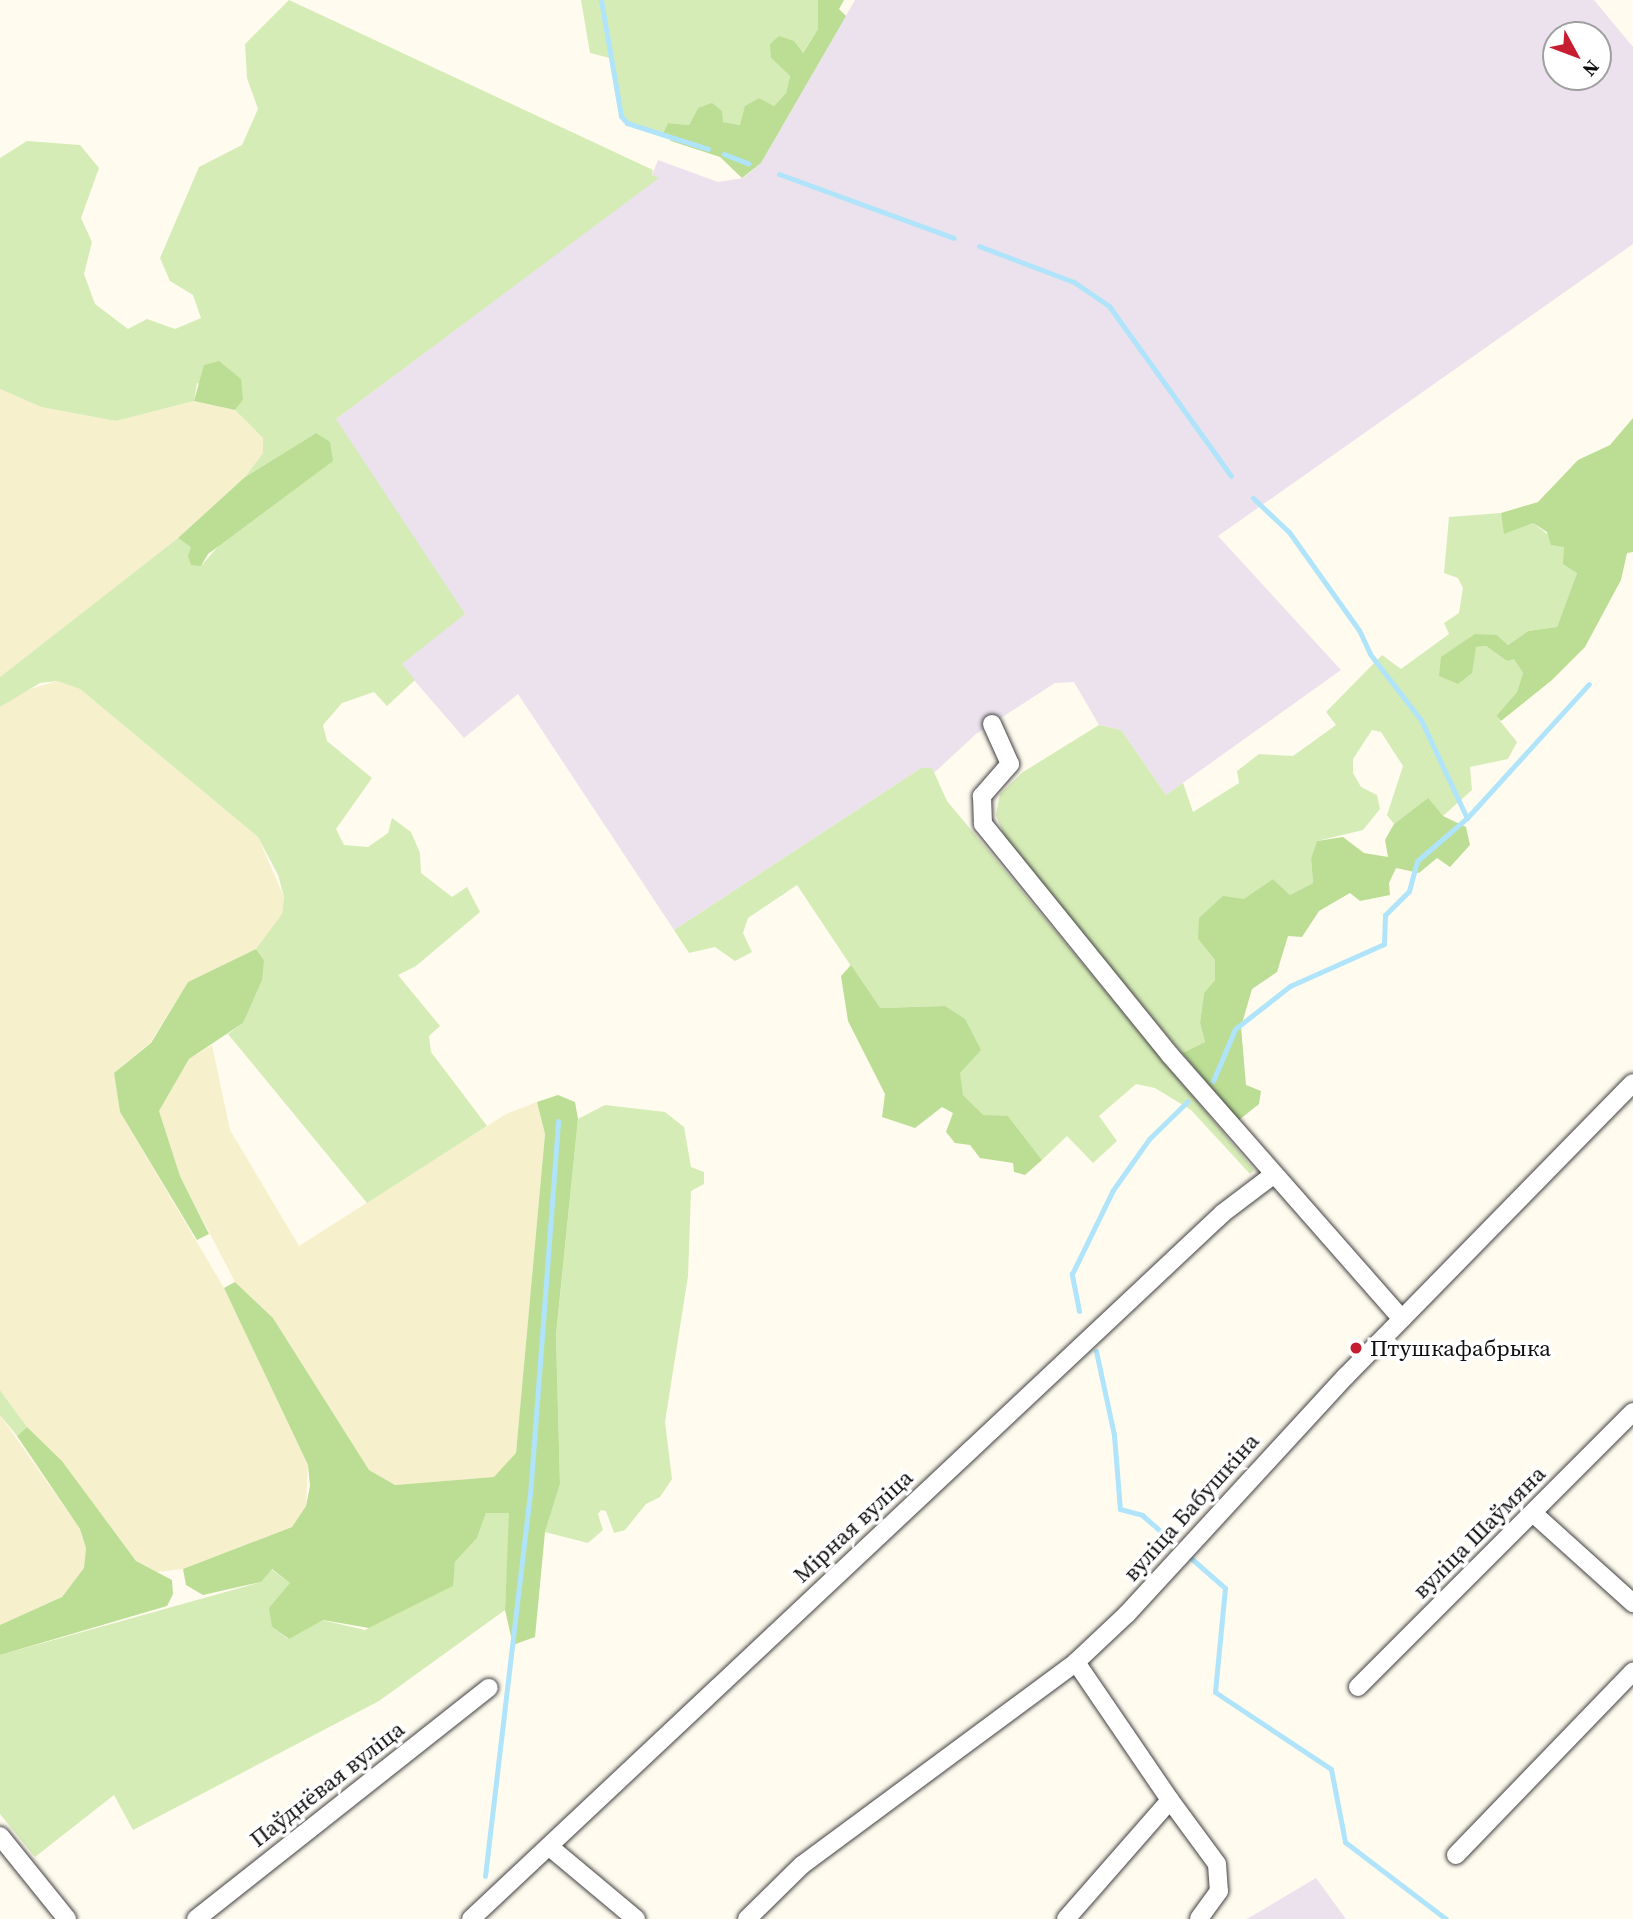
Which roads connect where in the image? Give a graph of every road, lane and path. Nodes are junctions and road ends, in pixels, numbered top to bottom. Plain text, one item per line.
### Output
1 (992, 724) dead end
2 (1633, 1083) edge
3 (1273, 1175) junction
4 (1402, 1320) junction
5 (1633, 1412) edge
6 (1534, 1513) junction
7 (1633, 1603) edge
8 (1076, 1662) junction
9 (1633, 1672) edge
10 (1358, 1687) dead end
11 (489, 1688) dead end
12 (1170, 1800) junction
13 (1, 1841) edge
14 (551, 1848) junction
15 (1456, 1854) dead end
16 (67, 1919) edge
17 (196, 1919) edge
18 (471, 1919) edge
19 (636, 1919) edge
20 (747, 1919) edge
21 (1066, 1919) edge
22 (1199, 1919) edge

1 - 3 street
2 - 4 street, вуліца Бабушкіна
3 - 4 street
3 - 14 street, Мірная вуліца
4 - 8 street, вуліца Бабушкіна
5 - 6 street, вуліца Шаўмяна
6 - 7 street
6 - 10 street, вуліца Шаўмяна
8 - 12 street
8 - 20 street, вуліца Бабушкіна
9 - 15 street
11 - 17 street, Паўднёвая вуліца
12 - 21 street
12 - 22 street
13 - 16 street
14 - 18 street, Мірная вуліца
14 - 19 street

